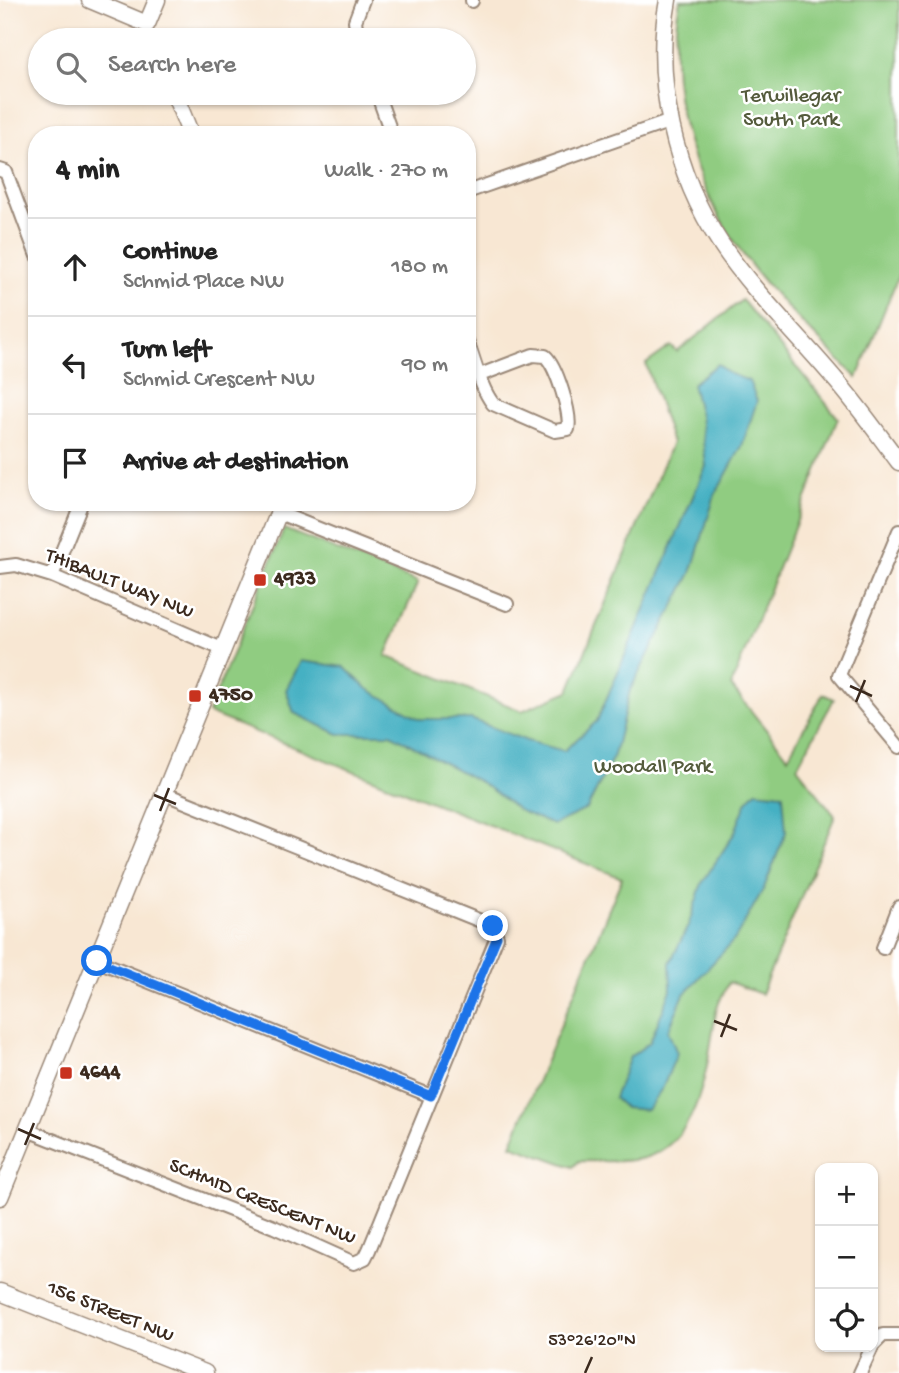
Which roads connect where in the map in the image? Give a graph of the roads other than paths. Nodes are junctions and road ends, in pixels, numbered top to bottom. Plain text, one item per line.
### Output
1 (90, 0) edge
2 (157, 0) edge
3 (363, 0) edge
4 (668, 0) edge
5 (147, 24) junction
6 (148, 28) edge
7 (356, 28) edge
8 (179, 105) edge
9 (381, 105) edge
10 (671, 121) junction
11 (187, 126) edge
12 (389, 126) edge
13 (0, 170) edge
14 (476, 189) edge
15 (28, 232) edge
16 (476, 365) edge
17 (480, 375) junction
18 (899, 462) edge
19 (78, 511) edge
20 (279, 511) edge
21 (290, 511) edge
22 (899, 531) edge
23 (0, 567) edge
24 (52, 576) junction
25 (507, 604) dead end
26 (222, 649) junction
27 (899, 747) edge
28 (163, 793) junction
29 (899, 908) edge
30 (883, 948) dead end
31 (97, 961) junction
32 (431, 1096) junction
33 (27, 1129) junction
34 (0, 1197) edge
35 (0, 1292) edge
36 (899, 1335) edge
37 (878, 1340) edge
38 (869, 1352) edge
39 (205, 1373) edge
40 (860, 1373) edge

1 - 5 street
2 - 5 street
3 - 7 street
4 - 10 street
5 - 6 street
8 - 11 street
9 - 12 street
10 - 14 street
10 - 18 street
13 - 15 street
16 - 17 street
17 - 17 street
19 - 24 street
20 - 26 street
21 - 25 street
22 - 27 street
23 - 24 street, THIBAULT WAY NW
24 - 26 street, THIBAULT WAY NW
26 - 28 street
28 - 31 street
28 - 32 street, SCHMID CRESCENT NW
29 - 30 street
31 - 32 street
31 - 33 street
32 - 33 street, SCHMID CRESCENT NW
33 - 34 street
35 - 39 street, 156 STREET NW
36 - 37 street
38 - 40 street

